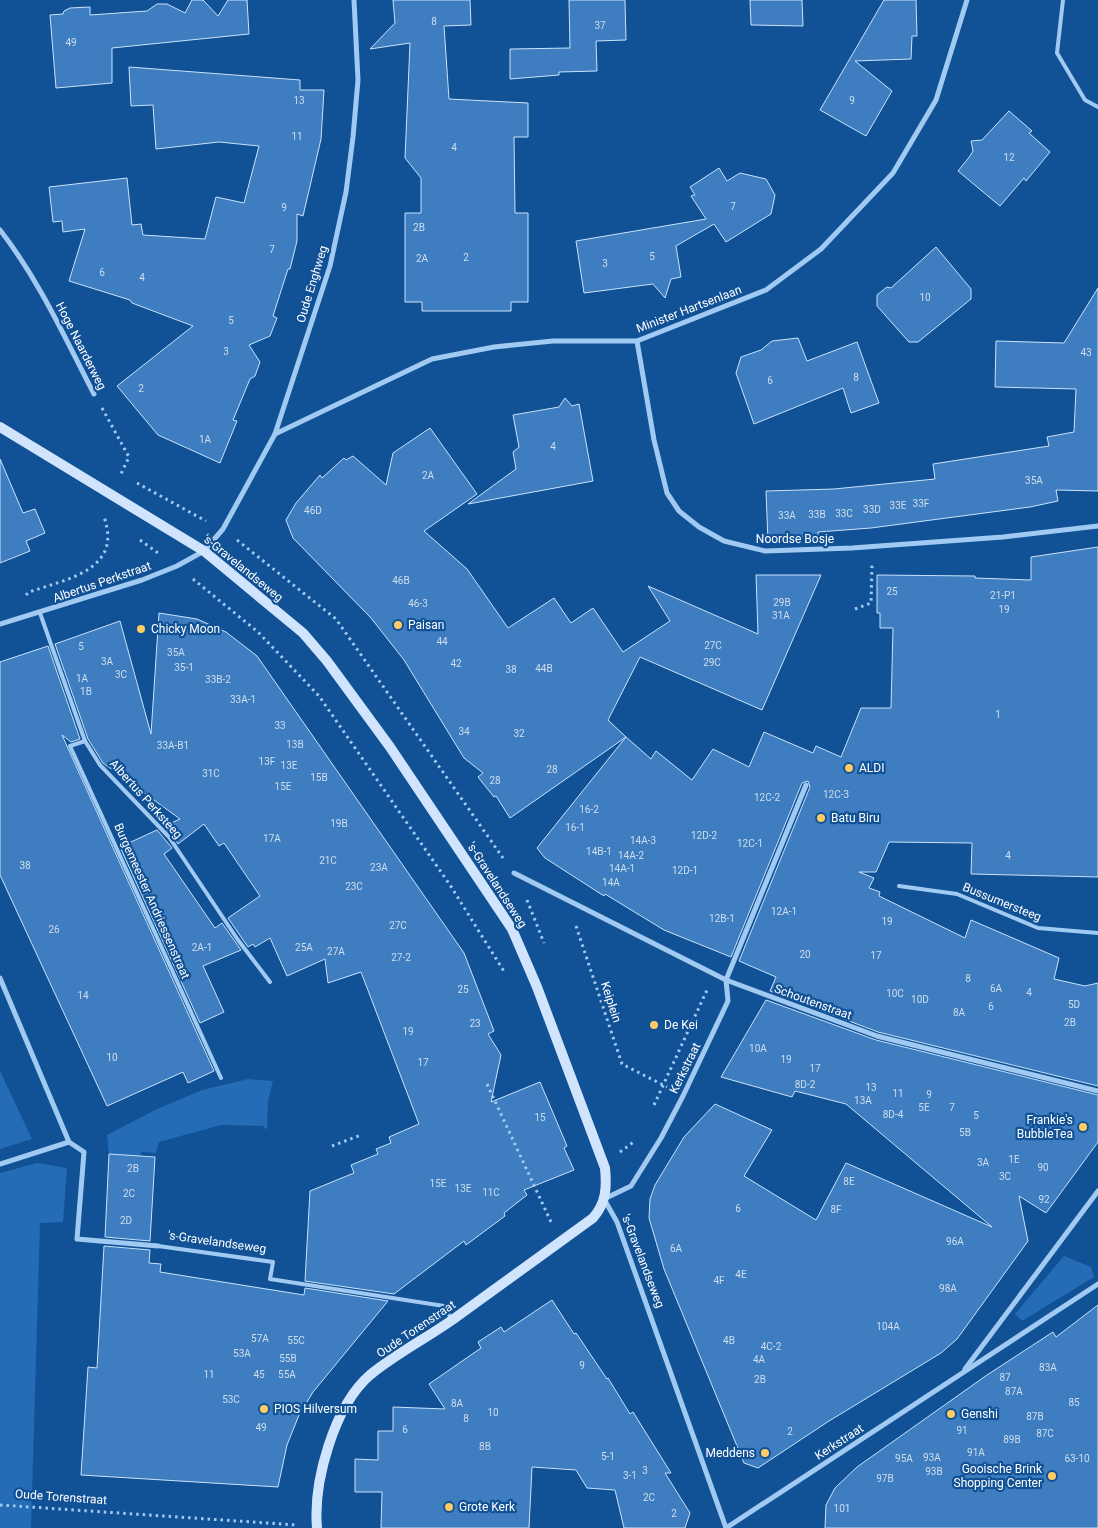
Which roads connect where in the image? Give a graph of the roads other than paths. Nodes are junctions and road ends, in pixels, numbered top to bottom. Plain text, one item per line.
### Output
1 (354, 0) edge
2 (967, 0) edge
3 (1063, 0) edge
4 (1098, 107) edge
5 (0, 230) edge
6 (637, 341) junction
7 (94, 394) road end
8 (0, 427) edge
9 (275, 434) junction
10 (1098, 526) edge
11 (204, 550) junction
12 (40, 613) junction
13 (1, 624) edge
14 (85, 741) junction
15 (806, 785) dead end
16 (514, 873) dead end
17 (899, 886) dead end
18 (1098, 933) edge
19 (0, 978) edge
20 (726, 980) junction
21 (270, 982) dead end
22 (221, 1078) dead end
23 (1098, 1091) edge
24 (69, 1142) junction
25 (0, 1164) edge
26 (1098, 1191) edge
27 (604, 1199) junction
28 (158, 1246) joint
29 (1098, 1284) edge
30 (452, 1320) junction
31 (963, 1373) junction
32 (317, 1528) edge
33 (726, 1528) edge

1 - 9 street, Oude Enghweg
2 - 6 street, Minister Hartsenlaan
3 - 4 lane
5 - 7 street, Hoge Naarderweg
6 - 9 street, Minister Hartsenlaan
6 - 10 street, Noordse Bosje
8 - 11 main road, 's-Gravelandseweg
9 - 11 street, Oude Enghweg
11 - 12 street, Albertus Perkstraat
11 - 27 main road, 's-Gravelandseweg
12 - 13 street, Albertus Perkstraat
12 - 14 lane, Albertus Perksteeg
14 - 21 lane, Albertus Perksteeg
14 - 22 lane, Burgemeester Andriessenstraat
15 - 20 street
16 - 20 street, 's-Gravelandseweg
17 - 18 lane, Bussumersteeg
19 - 24 street
20 - 23 street, Schoutenstraat
20 - 27 street, Kerkstraat
24 - 25 street
24 - 28 street
26 - 31 street, Kerkstraat
27 - 30 main road, Oude Torenstraat
27 - 33 street, 's-Gravelandseweg
28 - 30 lane, 's-Gravelandseweg
29 - 31 street, Kerkstraat
30 - 32 main road, Oude Torenstraat
31 - 33 street, Kerkstraat

